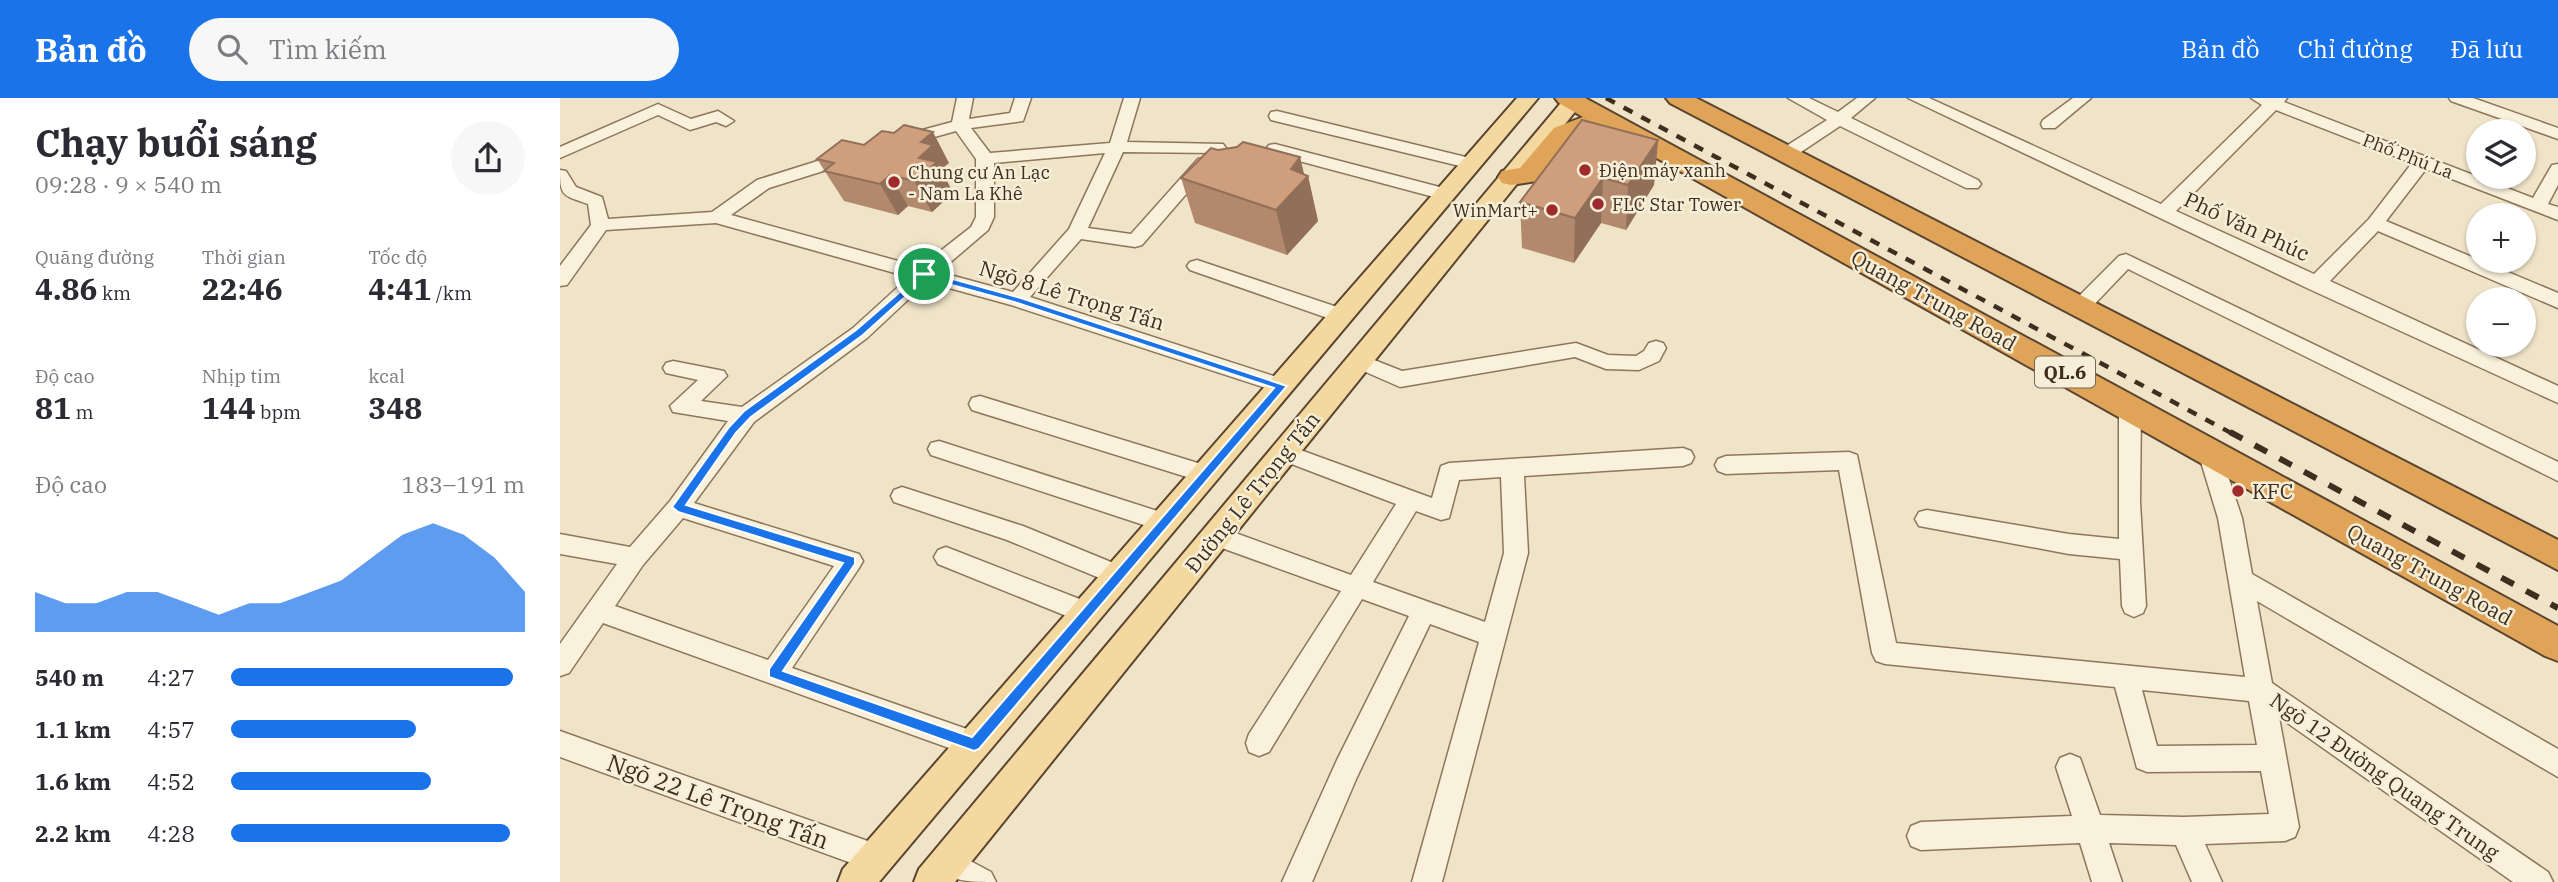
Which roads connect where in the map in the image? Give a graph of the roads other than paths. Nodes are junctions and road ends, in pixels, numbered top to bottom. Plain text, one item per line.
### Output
1 (965, 98) edge
2 (1023, 98) edge
3 (1132, 98) edge
4 (1678, 98) edge
5 (1796, 98) edge
6 (1867, 98) edge
7 (1916, 98) edge
8 (2083, 98) edge
9 (2457, 98) edge
10 (2270, 100) edge
11 (1526, 101) edge
12 (1569, 103) edge
13 (1278, 116) dead end
14 (1840, 119) junction
15 (726, 121) dead end
16 (2049, 124) dead end
17 (960, 125) junction
18 (1624, 129) junction
19 (2558, 134) edge
20 (1117, 147) junction
21 (1275, 149) edge
22 (560, 153) edge
23 (1786, 154) junction
24 (985, 159) junction
25 (2422, 162) junction
26 (1472, 164) junction
27 (2558, 169) edge
28 (560, 175) edge
29 (1511, 177) junction
30 (1972, 184) dead end
31 (565, 193) edge
32 (1445, 194) junction
33 (2538, 205) junction
34 (2164, 212) junction
35 (2558, 214) edge
36 (716, 217) junction
37 (2375, 222) junction
38 (600, 225) junction
39 (1077, 232) junction
40 (1197, 266) dead end
41 (924, 274) junction
42 (560, 280) edge
43 (2316, 284) junction
44 (1017, 300) junction
45 (2558, 301) edge
46 (2080, 307) junction
47 (1342, 316) junction
48 (1656, 348) dead end
49 (1359, 361) junction
50 (673, 368) dead end
51 (1282, 386) junction
52 (2558, 395) edge
53 (980, 404) dead end
54 (2130, 408) junction
55 (746, 416) junction
56 (939, 449) dead end
57 (1284, 452) junction
58 (2209, 452) junction
59 (1683, 457) dead end
60 (1726, 465) dead end
61 (1512, 470) junction
62 (2558, 472) edge
63 (1206, 474) junction
64 (902, 496) dead end
65 (1411, 500) junction
66 (678, 507) junction
67 (1927, 519) dead end
68 (1165, 523) junction
69 (1216, 536) junction
70 (560, 544) edge
71 (2131, 550) junction
72 (2558, 556) edge
73 (946, 557) dead end
74 (635, 558) junction
75 (1119, 576) junction
76 (2242, 580) junction
77 (1356, 587) junction
78 (2134, 606) dead end
79 (598, 611) junction
80 (1424, 611) junction
81 (1086, 613) junction
82 (1493, 636) junction
83 (2558, 645) edge
84 (560, 665) edge
85 (774, 673) junction
86 (2125, 677) junction
87 (2261, 690) junction
88 (1259, 743) dead end
89 (560, 744) edge
90 (974, 744) junction
91 (2272, 758) junction
92 (2558, 764) edge
93 (2070, 767) dead end
94 (2088, 829) junction
95 (2184, 831) junction
96 (1920, 836) dead end
97 (876, 858) junction
98 (940, 872) edge
99 (856, 882) edge
100 (981, 882) edge
101 (1297, 882) edge
102 (1427, 882) edge
103 (2107, 882) edge
104 (2207, 882) edge
105 (2538, 882) edge

1 - 17 street
2 - 17 street
3 - 20 street
4 - 23 highway
5 - 14 street
6 - 14 street
7 - 34 street, Phố Văn Phúc
8 - 16 street
9 - 19 street
10 - 25 street, Phố Phú La
10 - 34 street
11 - 12 main road
11 - 26 main road, Đường Lê Trọng Tấn
12 - 18 highway, Quang Trung Road / QL.6
12 - 29 main road, Đường Lê Trọng Tấn
13 - 26 street
14 - 23 street
14 - 30 street
15 - 22 street
17 - 24 street
17 - 36 street
18 - 29 highway
18 - 54 highway, Quang Trung Road / QL.6
20 - 24 street
20 - 39 street
20 - 39 street
21 - 32 street
23 - 46 highway
24 - 41 street
25 - 33 street, Phố Phú La
25 - 37 street
26 - 32 main road, Đường Lê Trọng Tấn
27 - 33 street
28 - 31 street
29 - 49 main road, Đường Lê Trọng Tấn
31 - 38 street
32 - 47 main road, Đường Lê Trọng Tấn
33 - 35 street, Phố Phú La
34 - 43 street, Phố Văn Phúc
36 - 38 street, Ngõ 8 Lê Trọng Tấn
36 - 41 street, Ngõ 8 Lê Trọng Tấn
37 - 43 street
37 - 45 street
38 - 42 street
39 - 44 street
40 - 47 street
41 - 44 street, Ngõ 8 Lê Trọng Tấn
41 - 55 street
43 - 52 street, Phố Văn Phúc
44 - 51 street, Ngõ 8 Lê Trọng Tấn
46 - 62 street
46 - 72 highway
47 - 51 main road, Đường Lê Trọng Tấn
48 - 49 street
49 - 57 main road, Đường Lê Trọng Tấn
50 - 55 street
51 - 63 main road, Đường Lê Trọng Tấn
53 - 63 street
54 - 58 highway, Quang Trung Road / QL.6
54 - 71 street
55 - 66 street
56 - 68 street
57 - 65 street
57 - 69 main road, Đường Lê Trọng Tấn
58 - 76 street, Ngõ 12 Đường Quang Trung
58 - 83 highway, Quang Trung Road / QL.6
59 - 61 street
60 - 86 street
61 - 65 street
61 - 82 street
63 - 68 main road, Đường Lê Trọng Tấn
64 - 75 street
65 - 77 street
66 - 74 street
66 - 85 street
67 - 71 street
68 - 75 main road, Đường Lê Trọng Tấn
69 - 77 street
69 - 98 main road, Đường Lê Trọng Tấn
70 - 74 street
71 - 78 street
73 - 81 street
74 - 79 street
75 - 81 main road, Đường Lê Trọng Tấn
76 - 87 street, Ngõ 12 Đường Quang Trung
76 - 92 street
77 - 80 street
77 - 88 street
79 - 84 street
79 - 85 street
80 - 82 street
80 - 101 street
81 - 90 main road, Đường Lê Trọng Tấn
82 - 102 street
85 - 90 street
86 - 87 street
86 - 91 street
87 - 91 street
87 - 105 street, Ngõ 12 Đường Quang Trung
89 - 97 street, Ngõ 22 Lê Trọng Tấn
90 - 97 main road, Đường Lê Trọng Tấn
91 - 95 street
93 - 94 street
94 - 95 street
94 - 96 street
94 - 103 street
95 - 104 street
97 - 99 main road, Đường Lê Trọng Tấn
98 - 100 street

